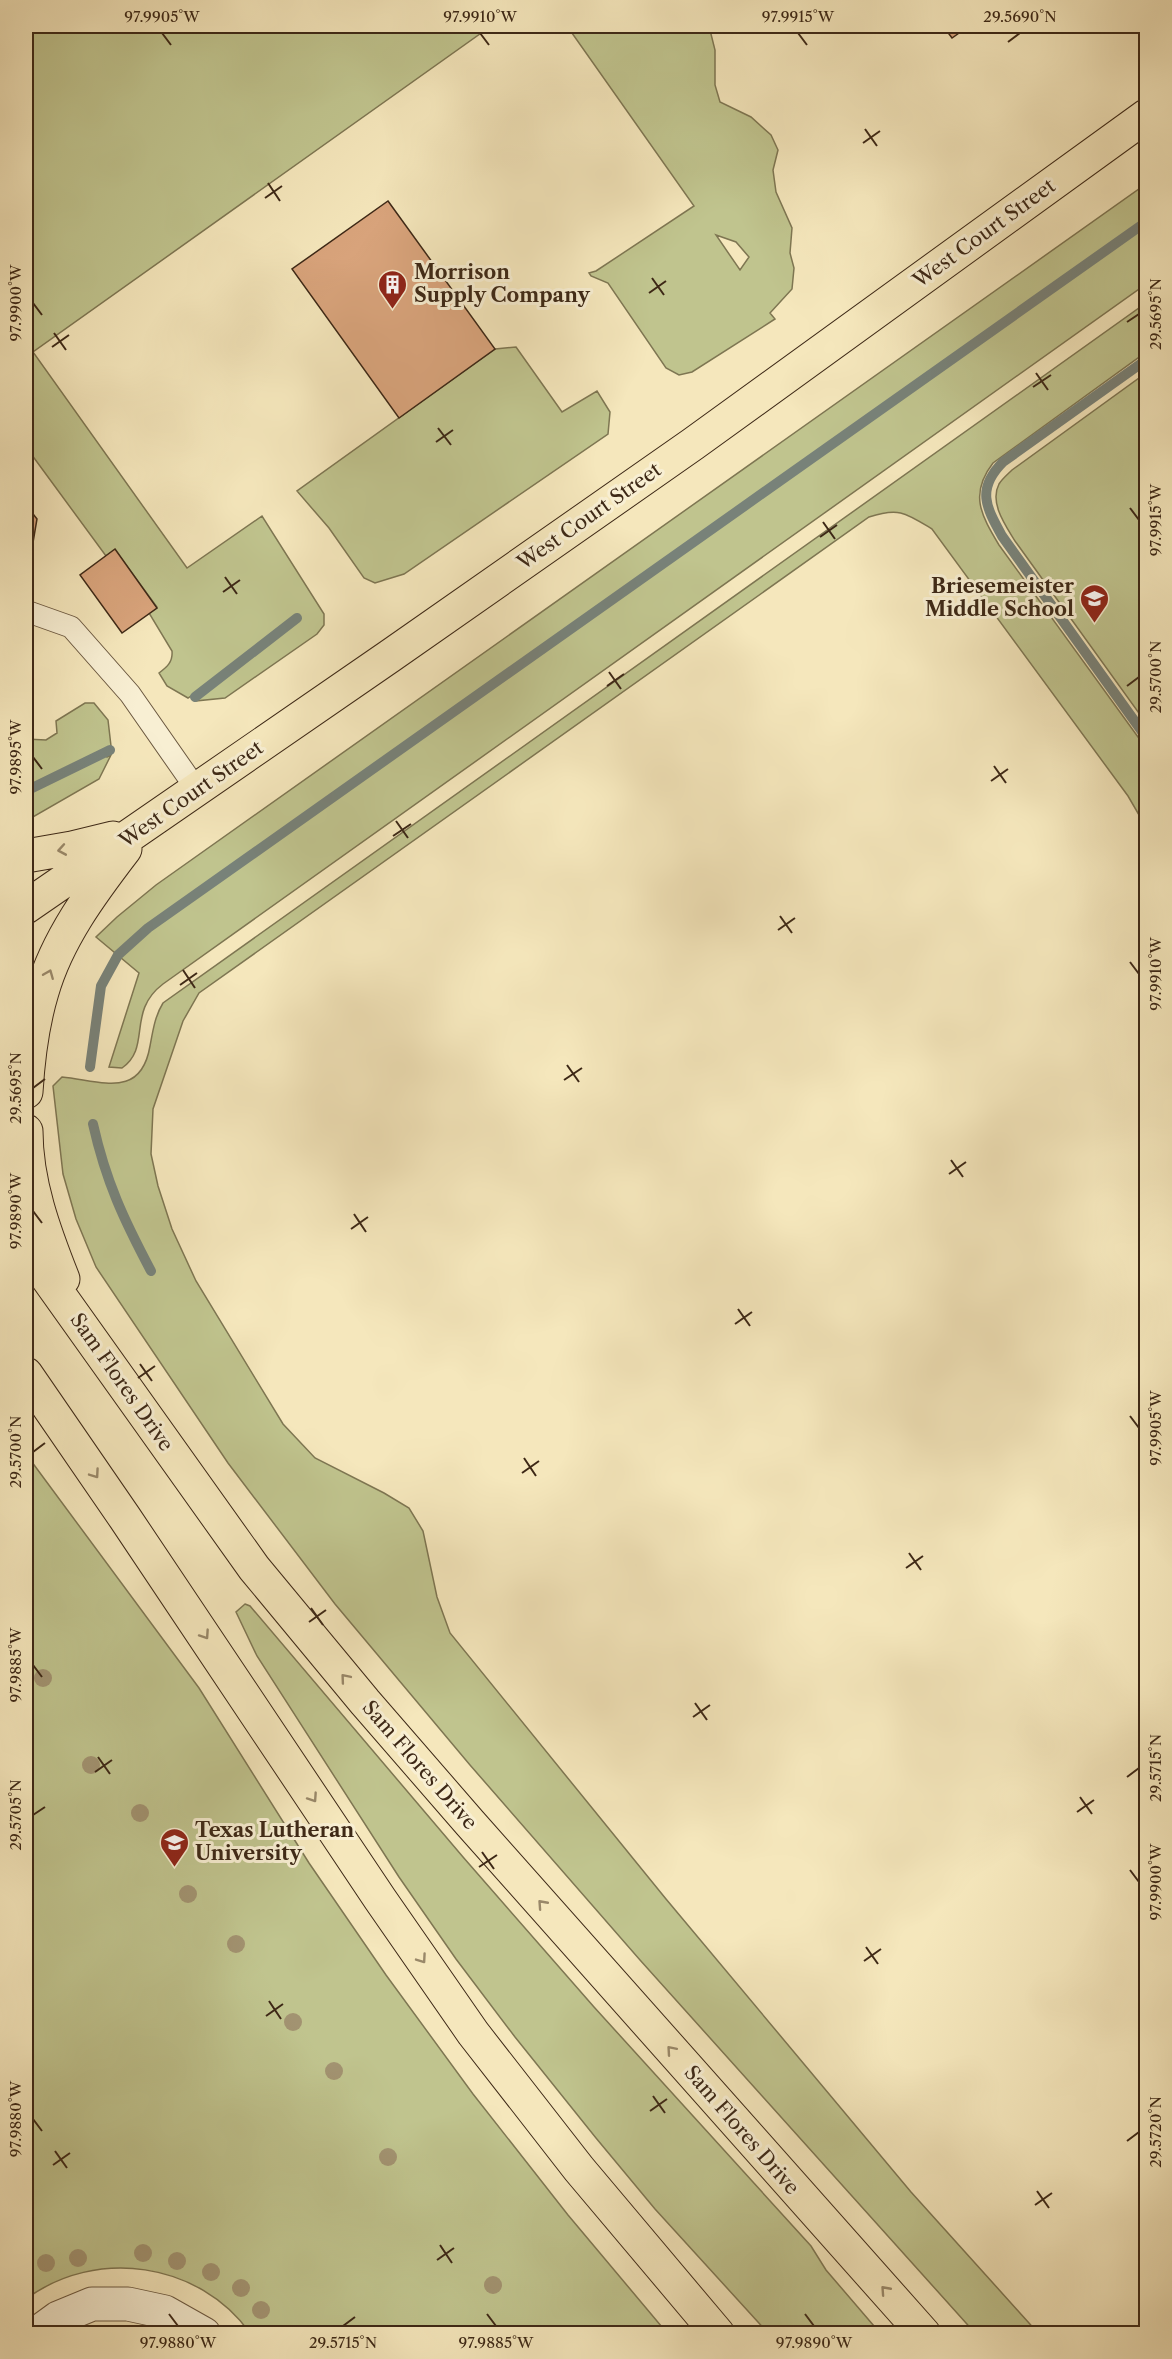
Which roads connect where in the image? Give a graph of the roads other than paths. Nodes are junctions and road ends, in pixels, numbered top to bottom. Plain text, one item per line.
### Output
1 (1146, 116) edge
2 (26, 611) edge
3 (197, 790) junction
4 (138, 831) junction
5 (26, 856) edge
6 (26, 907) edge
7 (26, 1092) edge
8 (26, 1131) edge
9 (26, 1248) edge
10 (80, 1322) junction
11 (26, 1374) edge
12 (26, 1395) edge
13 (75, 1446) junction
14 (36, 2334) edge
15 (204, 2334) edge
16 (718, 2334) edge
17 (924, 2334) edge

1 - 3 main road, West Court Street
2 - 3 lane
3 - 4 main road, West Court Street
4 -> 5 main road
4 - 6 main road, West Court Street
7 -> 4 main road
8 - 10 main road
9 - 10 main road, Sam Flores Drive
17 -> 10 main road, Sam Flores Drive
11 - 13 main road
12 - 13 main road
13 -> 16 main road
14 - 15 street

